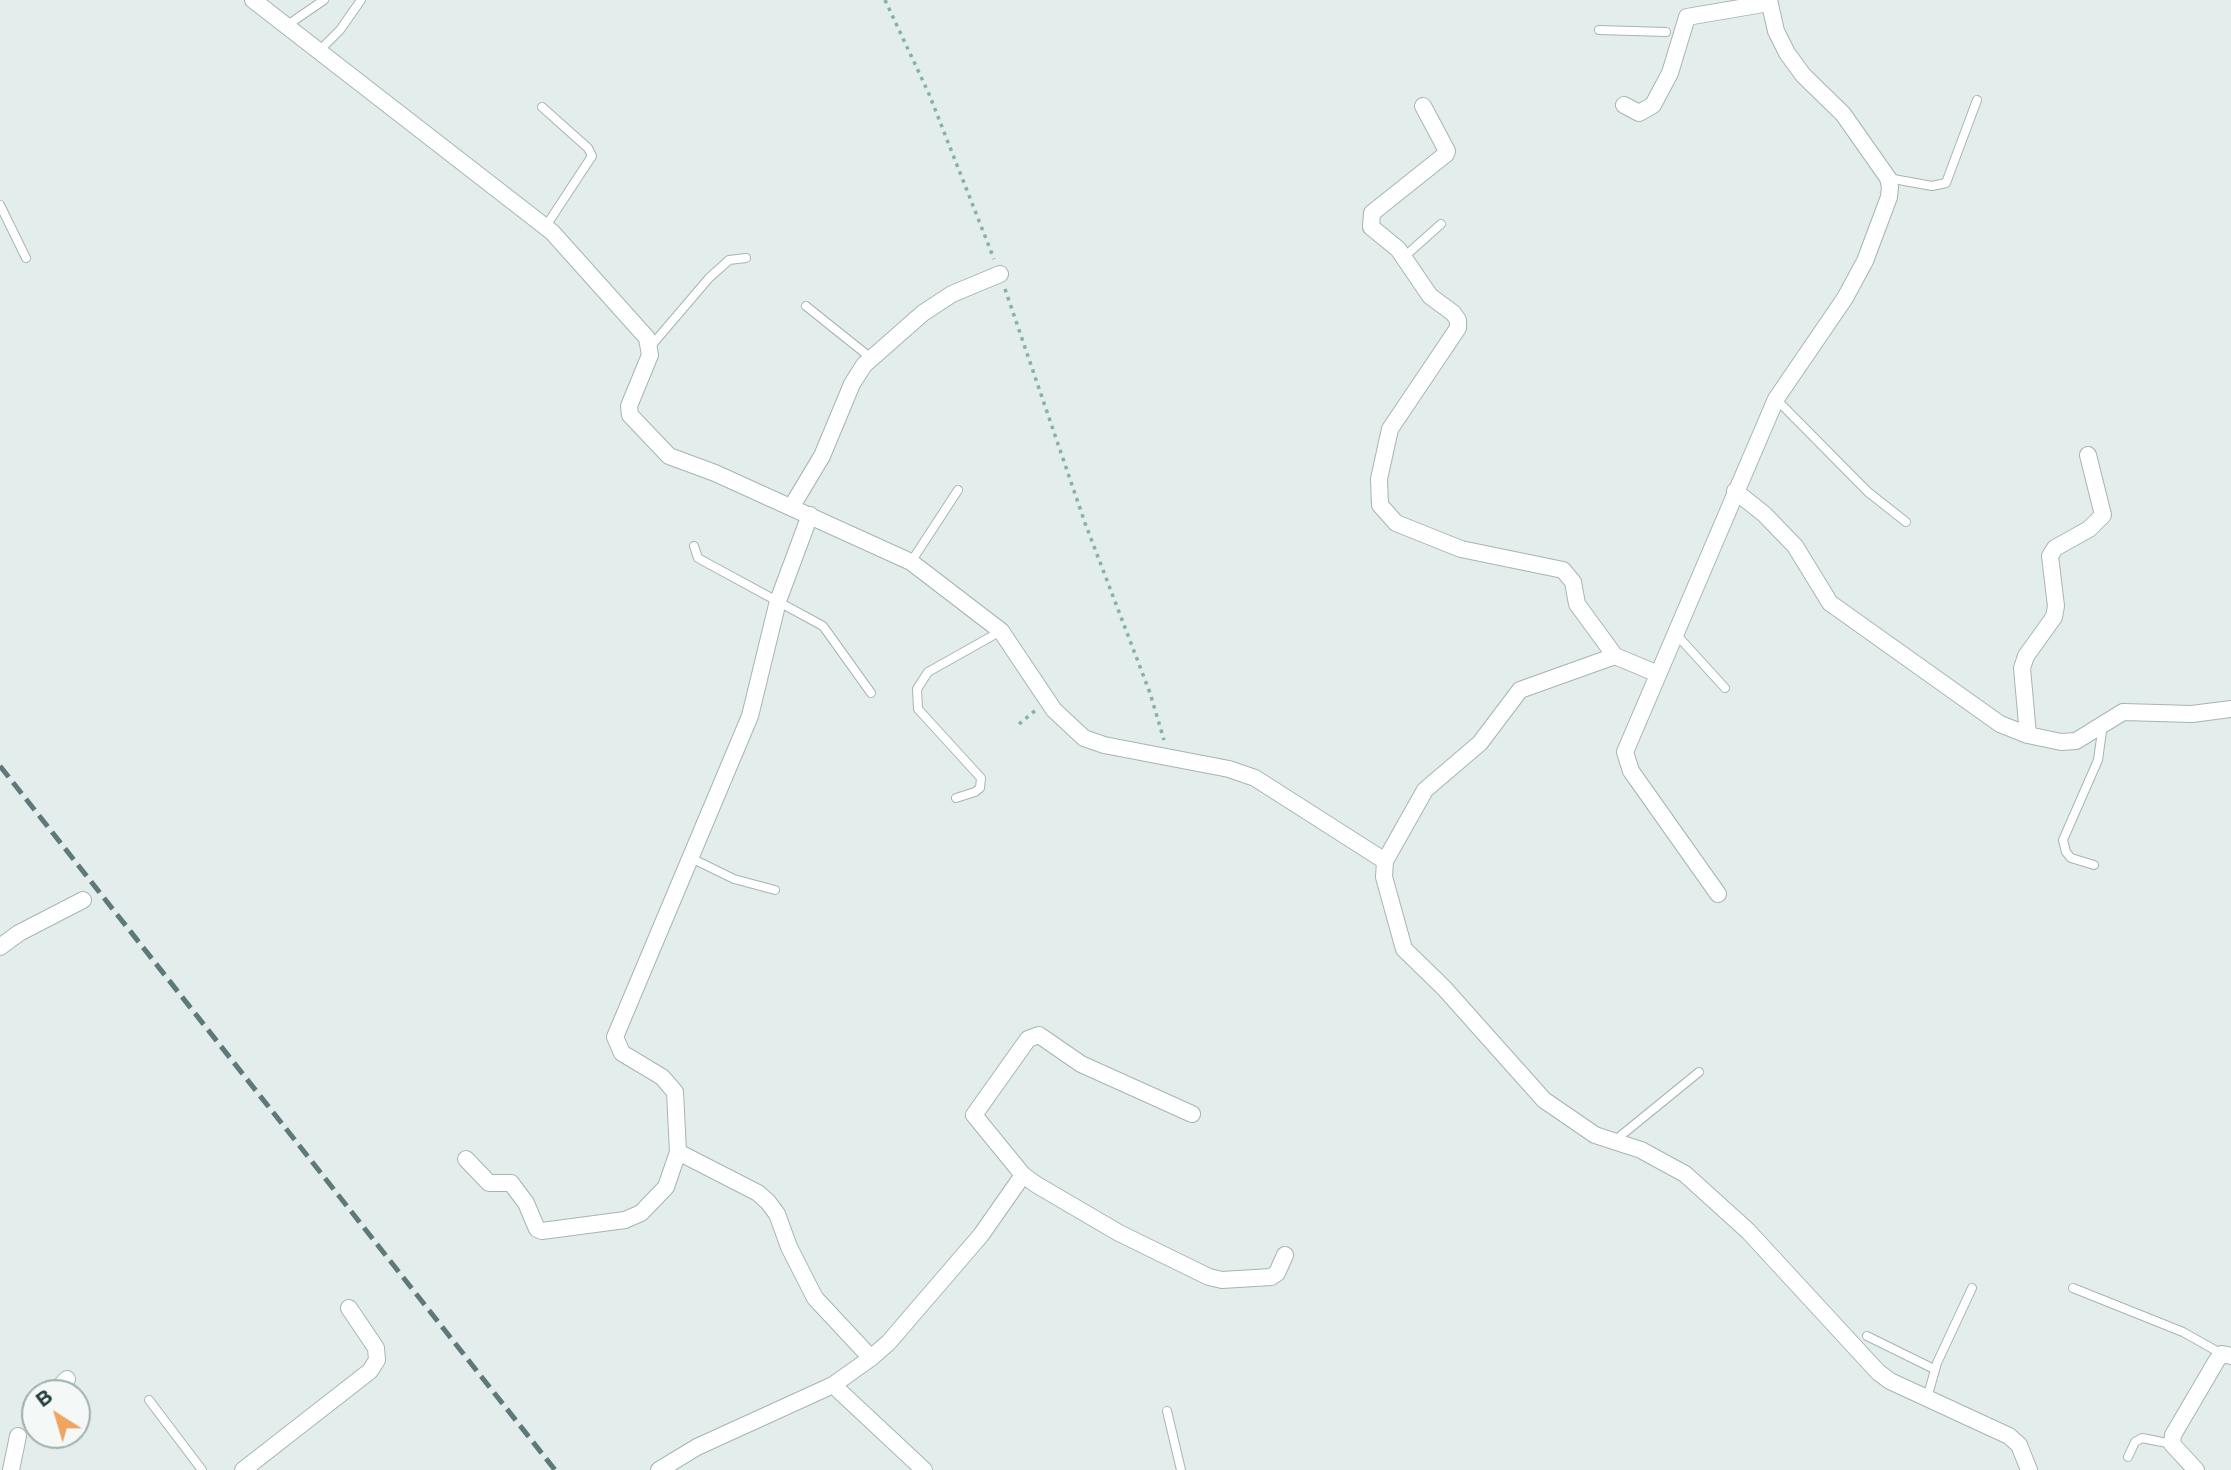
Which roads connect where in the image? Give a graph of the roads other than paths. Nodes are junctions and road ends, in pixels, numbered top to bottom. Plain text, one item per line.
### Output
1 (253, 0) edge
2 (324, 0) edge
3 (361, 0) edge
4 (1769, 1) edge
5 (286, 26) junction
6 (1600, 30) dead end
7 (1674, 33) junction
8 (319, 51) junction
9 (1977, 100) dead end
10 (1624, 105) dead end
11 (1423, 106) dead end
12 (542, 107) dead end
13 (1888, 178) junction
14 (0, 205) edge
15 (1441, 223) dead end
16 (546, 226) junction
17 (1404, 257) junction
18 (26, 258) dead end
19 (746, 258) dead end
20 (1000, 274) road end
21 (806, 306) dead end
22 (651, 346) junction
23 (871, 358) junction
24 (1776, 399) junction
25 (2088, 455) dead end
26 (958, 490) dead end
27 (1735, 491) junction
28 (792, 506) junction
29 (810, 515) junction
30 (1906, 522) dead end
31 (694, 547) dead end
32 (911, 562) junction
33 (778, 601) junction
34 (1001, 631) junction
35 (1675, 633) junction
36 (1615, 656) junction
37 (1658, 674) junction
38 (1725, 688) dead end
39 (871, 693) dead end
40 (2231, 709) edge
41 (2103, 724) junction
42 (2028, 735) junction
43 (956, 798) dead end
44 (691, 858) junction
45 (1385, 861) junction
46 (2094, 865) dead end
47 (775, 890) dead end
48 (1718, 894) dead end
49 (83, 900) dead end
50 (0, 947) edge
51 (1699, 1072) dead end
52 (1192, 1114) dead end
53 (1612, 1142) junction
54 (678, 1152) junction
55 (466, 1159) dead end
56 (1023, 1175) junction
57 (1285, 1255) dead end
58 (1972, 1288) dead end
59 (2073, 1288) dead end
60 (349, 1308) dead end
61 (1867, 1336) dead end
62 (2227, 1355) edge
63 (871, 1358) junction
64 (1934, 1370) junction
65 (833, 1385) junction
66 (1927, 1398) junction
67 (149, 1400) dead end
68 (1167, 1411) dead end
69 (18, 1436) dead end
70 (2172, 1444) junction
71 (2128, 1457) dead end
72 (11, 1470) edge
73 (202, 1470) edge
74 (243, 1470) edge
75 (659, 1470) edge
76 (925, 1470) edge
77 (1181, 1470) edge
78 (2029, 1470) edge
79 (2196, 1470) edge

1 - 5 street
2 - 5 lane
3 - 8 lane
4 - 7 street
4 - 13 street
5 - 8 street
6 - 7 lane
7 - 10 street
8 - 16 street
9 - 13 lane
11 - 17 street
12 - 16 lane
13 - 24 street
14 - 18 lane
15 - 17 lane
16 - 22 street
17 - 36 street
19 - 22 lane
20 - 23 street
21 - 23 lane
22 - 28 street
23 - 28 street
24 - 27 street
24 - 30 lane
25 - 42 street
26 - 32 lane
27 - 35 street
27 - 42 street
28 - 29 street
29 - 32 street
29 - 33 street
31 - 33 lane
32 - 34 street
33 - 39 lane
33 - 44 street
34 - 43 lane
34 - 45 street
35 - 37 street
35 - 38 lane
36 - 37 street
36 - 45 street
37 - 48 street
40 - 41 street
41 - 42 street
41 - 46 lane
44 - 47 lane
44 - 54 street
45 - 53 street
49 - 50 street
51 - 53 lane
52 - 56 street
53 - 66 street
54 - 55 street
54 - 63 street
56 - 57 street
56 - 63 street
58 - 64 lane
59 - 62 lane
60 - 74 street
61 - 64 lane
62 - 70 street
63 - 65 street
64 - 66 lane
65 - 75 street
65 - 76 street
66 - 78 street
67 - 73 lane
68 - 77 lane
69 - 72 street
70 - 71 lane
70 - 79 street

